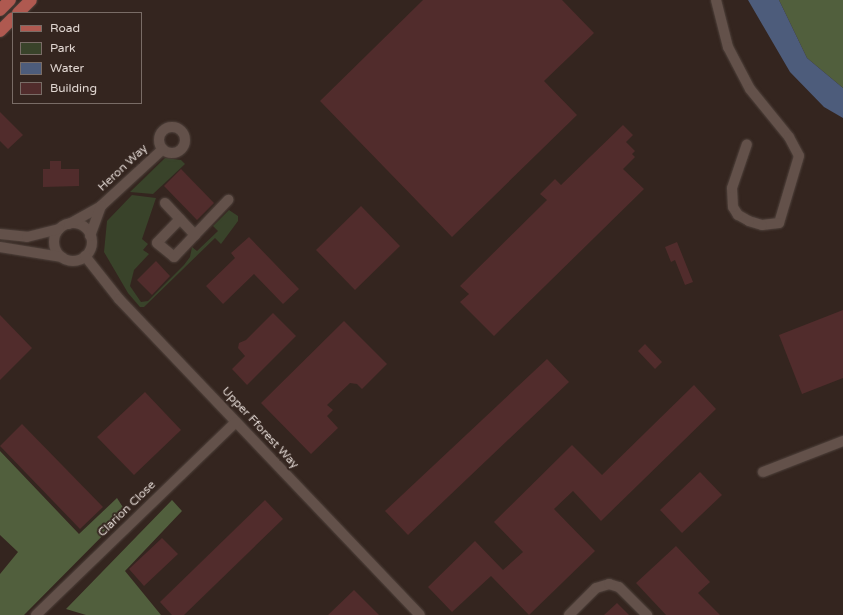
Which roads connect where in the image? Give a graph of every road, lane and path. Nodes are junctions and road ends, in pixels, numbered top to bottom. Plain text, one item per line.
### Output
1 (10, 0) edge
2 (31, 0) edge
3 (716, 0) edge
4 (0, 10) edge
5 (19, 12) edge
6 (12, 19) edge
7 (0, 31) edge
8 (747, 144) dead end
9 (163, 149) dead end
10 (228, 200) dead end
11 (165, 203) dead end
12 (101, 206) junction
13 (180, 219) junction
14 (69, 224) junction
15 (59, 229) junction
16 (0, 234) edge
17 (195, 235) junction
18 (90, 236) junction
19 (0, 247) edge
20 (85, 256) junction
21 (62, 258) junction
22 (236, 422) junction
23 (843, 441) edge
24 (763, 472) dead end
25 (36, 615) edge
26 (420, 615) edge
27 (569, 615) edge
28 (647, 615) edge

1 - 4 main road
2 - 5 main road
3 - 8 street
6 - 7 main road
9 - 12 street, Heron Way
10 - 17 street
11 - 13 street
12 - 14 street, Heron Way
12 - 18 street, Heron Way
13 - 17 street
13 - 17 street
14 - 15 street
14 - 18 street
15 - 16 street
15 - 21 street
18 - 20 street
19 - 21 street
20 - 21 street
20 - 22 street, Upper Fforest Way
22 - 25 street, Clarion Close
22 - 26 street, Upper Fforest Way
23 - 24 street
27 - 28 street

